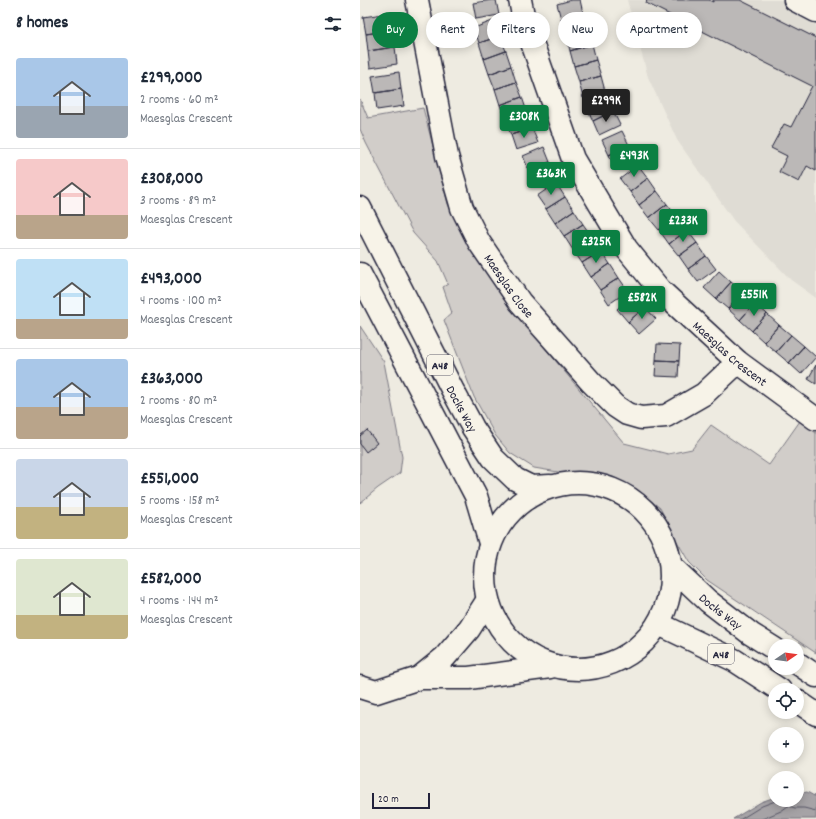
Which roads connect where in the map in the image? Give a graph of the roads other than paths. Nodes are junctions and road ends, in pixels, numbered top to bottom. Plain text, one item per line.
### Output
1 (417, 0) edge
2 (520, 0) edge
3 (795, 0) edge
4 (816, 10) edge
5 (360, 208) edge
6 (360, 274) edge
7 (738, 362) junction
8 (816, 419) edge
9 (552, 485) junction
10 (490, 542) junction
11 (672, 568) junction
12 (487, 601) junction
13 (659, 624) junction
14 (768, 645) edge
15 (550, 667) junction
16 (804, 668) edge
17 (816, 676) edge
18 (419, 678) junction
19 (769, 683) edge
20 (360, 688) edge
21 (804, 706) edge
22 (816, 714) edge

1 - 7 main road, Maesglas Close
2 - 7 main road, Maesglas Crescent
3 - 4 main road
5 - 9 main road, Docks Way / A48
6 - 10 main road, A48
7 - 8 main road, Maesglas Crescent
9 - 10 main road
9 - 11 main road, Docks Way
10 - 12 main road
11 - 13 main road
11 - 14 main road, Docks Way / A48
12 - 15 main road
12 - 18 main road
13 - 15 main road
13 - 19 main road, A48
15 - 18 main road
16 - 17 main road
18 - 20 main road
21 - 22 main road

